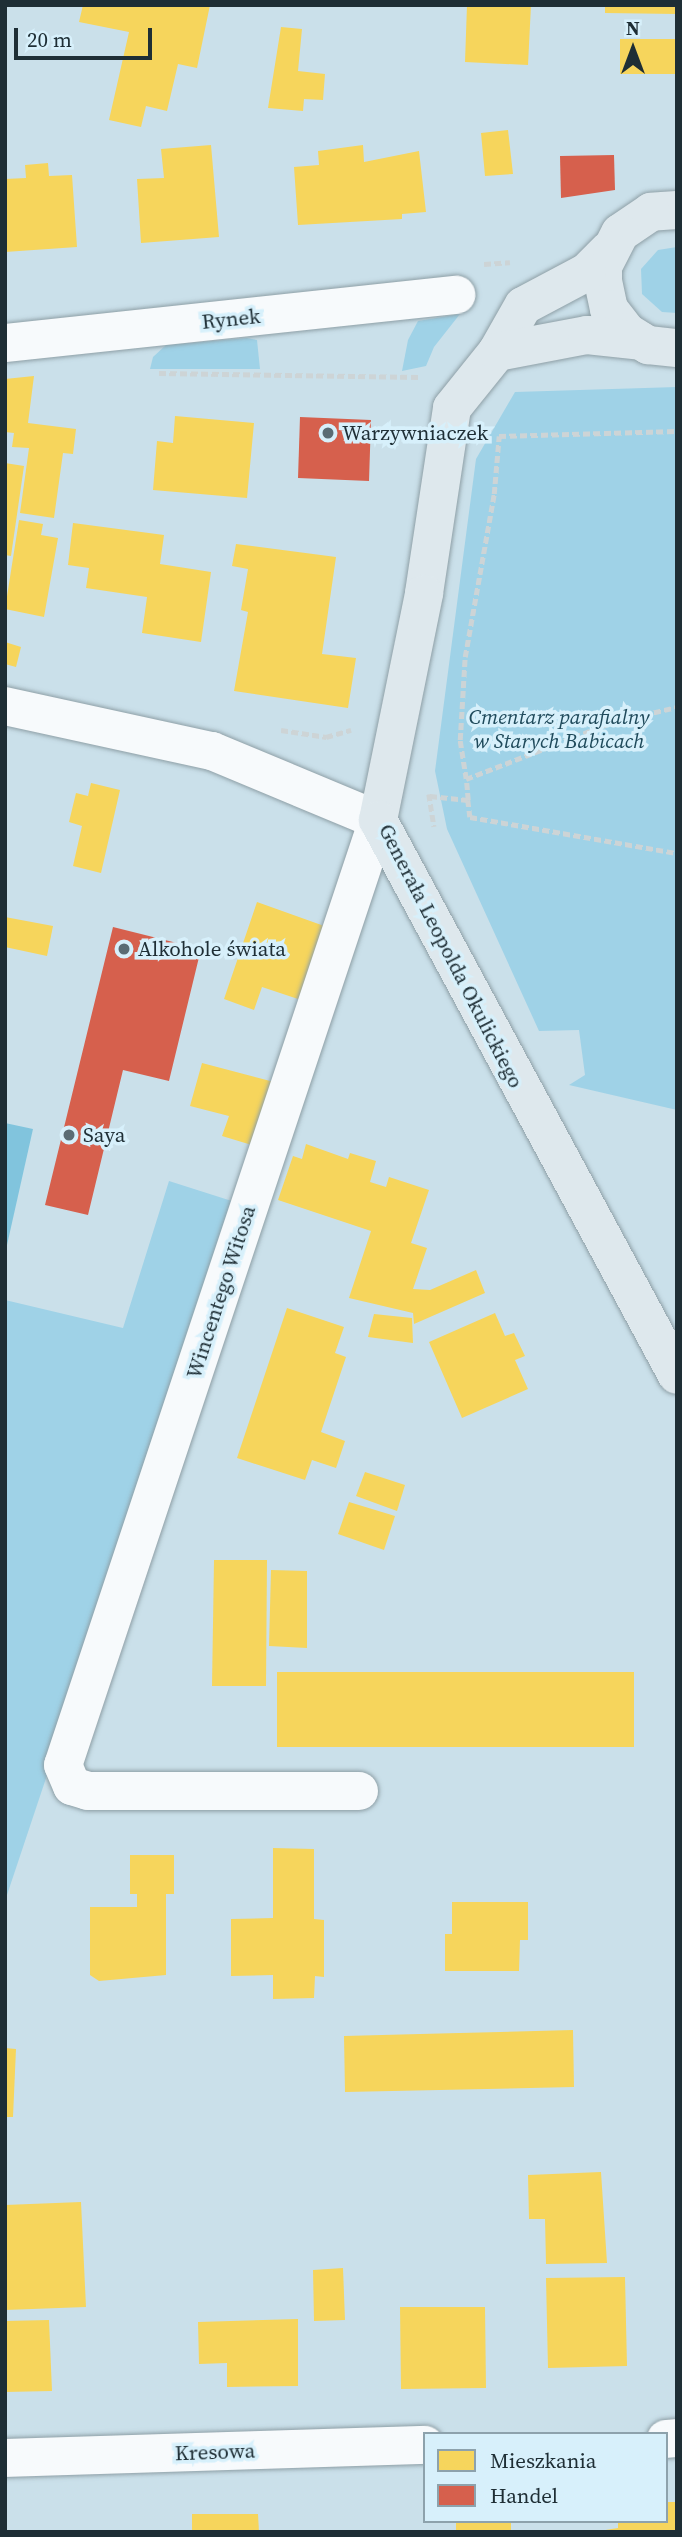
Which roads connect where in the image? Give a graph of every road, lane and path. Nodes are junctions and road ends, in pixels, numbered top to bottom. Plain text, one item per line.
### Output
1 (674, 208) edge
2 (609, 250) junction
3 (456, 295) dead end
4 (5, 344) edge
5 (659, 345) edge
6 (497, 352) junction
7 (677, 431) edge
8 (5, 706) edge
9 (677, 707) edge
10 (361, 724) dead end
11 (268, 728) dead end
12 (466, 779) junction
13 (430, 796) dead end
14 (468, 800) junction
15 (378, 820) junction
16 (677, 853) edge
17 (677, 1375) edge
18 (359, 1791) dead end
19 (423, 2445) edge
20 (5, 2458) edge

1 - 2 main road, Generała Leopolda Okulickiego
2 - 5 main road
2 - 6 main road, Generała Leopolda Okulickiego
3 - 4 street, Rynek
5 - 6 main road
6 - 15 main road, Generała Leopolda Okulickiego
7 - 12 path
8 - 15 street
9 - 12 path
10 - 11 path
12 - 14 path
13 - 14 path
14 - 16 path
15 - 17 main road, Generała Leopolda Okulickiego
15 - 18 street, Wincentego Witosa
19 - 20 street, Kresowa

